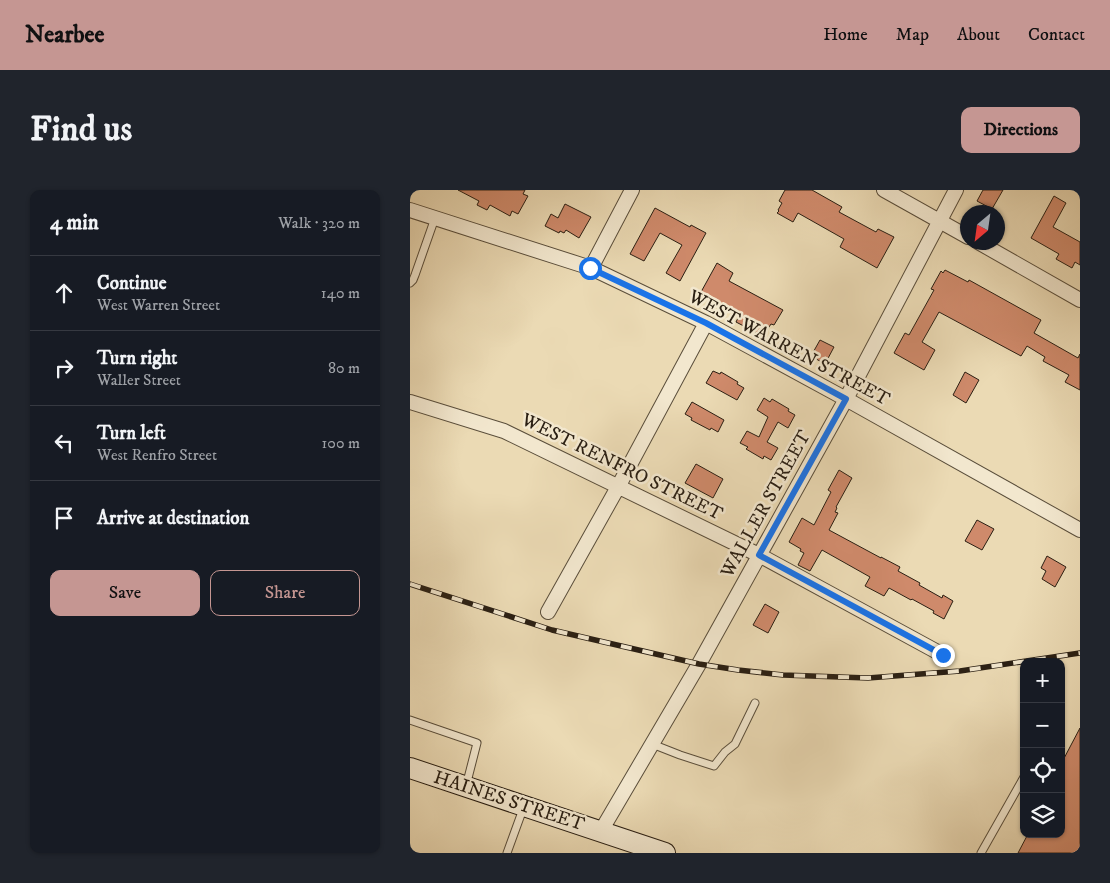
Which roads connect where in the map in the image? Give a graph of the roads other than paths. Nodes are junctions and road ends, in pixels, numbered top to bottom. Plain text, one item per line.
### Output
1 (632, 190) edge
2 (884, 190) edge
3 (956, 190) edge
4 (410, 210) edge
5 (435, 218) junction
6 (940, 221) junction
7 (960, 232) edge
8 (992, 250) edge
9 (590, 268) junction
10 (410, 283) edge
11 (1080, 300) edge
12 (706, 323) junction
13 (846, 399) junction
14 (410, 402) edge
15 (618, 487) junction
16 (1080, 530) edge
17 (759, 555) junction
18 (548, 612) dead end
19 (943, 655) dead end
20 (755, 703) dead end
21 (410, 720) edge
22 (652, 744) junction
23 (410, 768) edge
24 (1020, 784) edge
25 (466, 786) junction
26 (524, 806) junction
27 (601, 831) junction
28 (507, 853) edge
29 (665, 853) edge
30 (981, 853) edge

1 - 9 street
2 - 6 street
3 - 6 street, WALLER STREET
4 - 5 street, WEST WARREN STREET
5 - 9 street, WEST WARREN STREET
5 - 10 lane
6 - 7 street
6 - 13 street, WALLER STREET
8 - 11 street
9 - 12 street, WEST WARREN STREET
12 - 13 street, WEST WARREN STREET
12 - 15 street
13 - 16 street, WEST WARREN STREET
13 - 17 street, WALLER STREET
14 - 15 street, WEST RENFRO STREET
15 - 17 street, WEST RENFRO STREET
15 - 18 street
17 - 19 street, WEST RENFRO STREET
17 - 22 street, WALLER STREET
20 - 22 lane
21 - 25 lane
22 - 27 street, WALLER STREET
23 - 25 street, HAINES STREET
24 - 30 lane
25 - 26 street, HAINES STREET
26 - 27 street, HAINES STREET
26 - 28 lane
27 - 29 street, HAINES STREET

